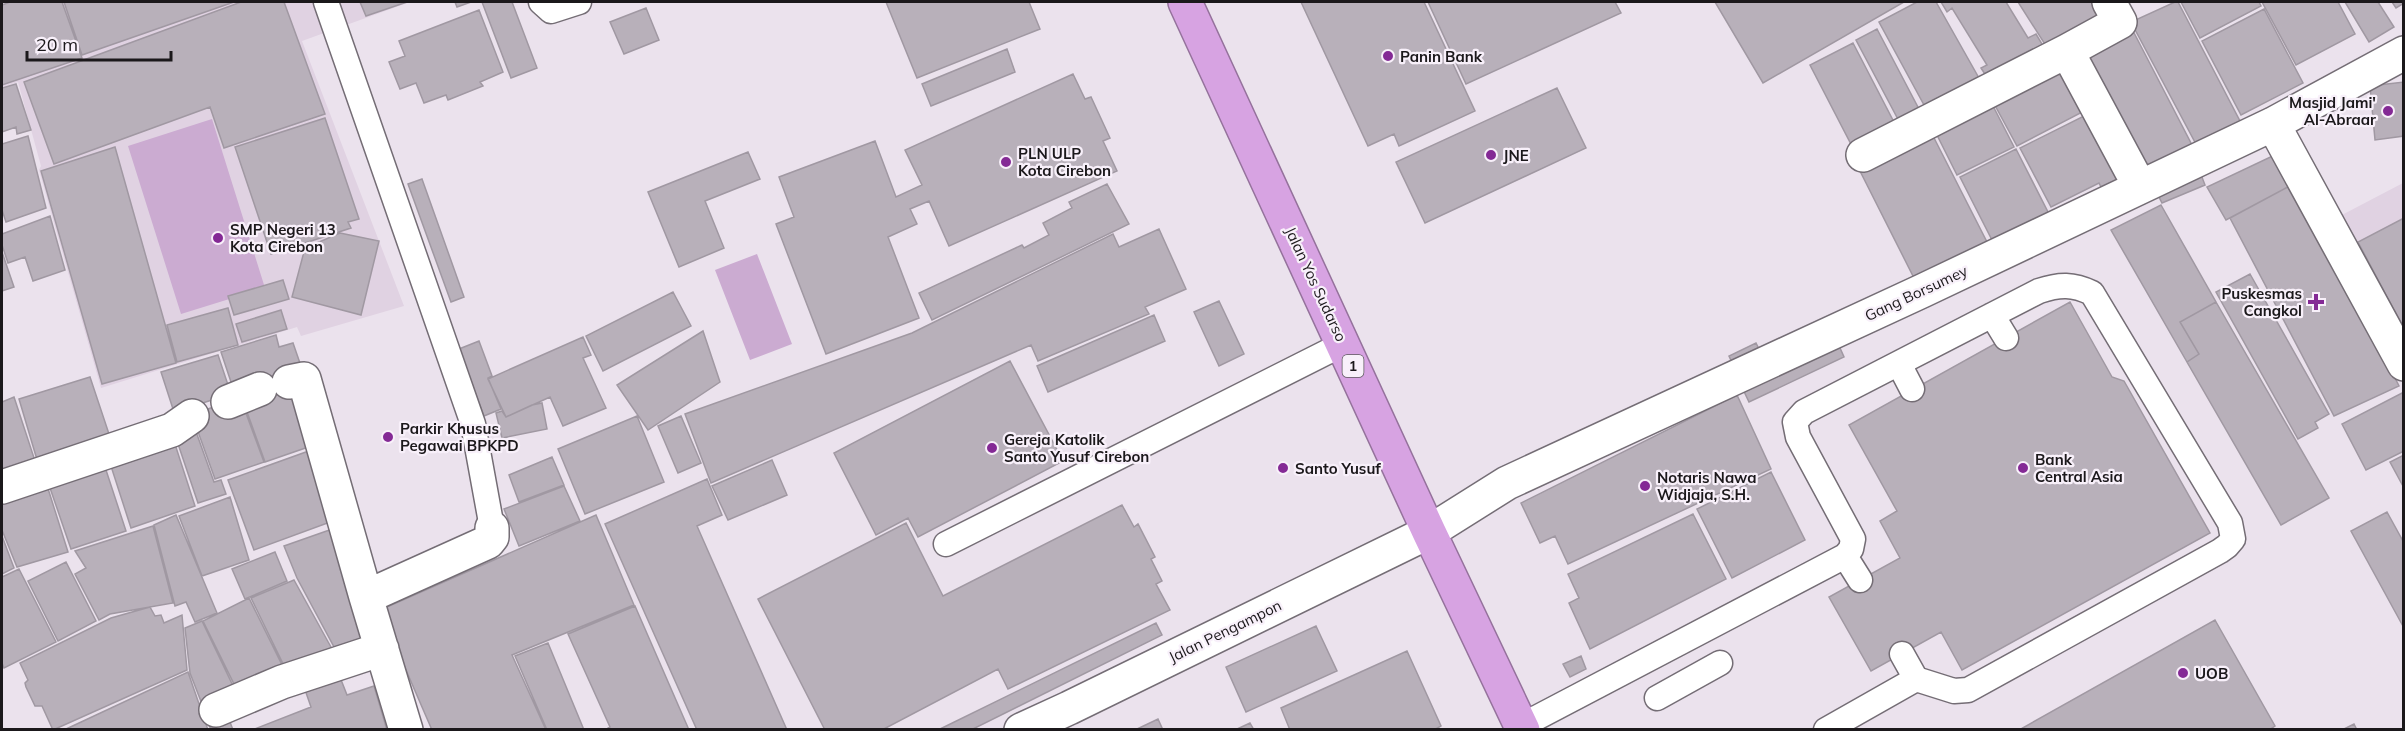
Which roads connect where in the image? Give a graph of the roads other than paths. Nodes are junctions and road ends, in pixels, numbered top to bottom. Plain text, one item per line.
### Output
1 (326, 2) edge
2 (541, 2) edge
3 (579, 2) edge
4 (1185, 2) edge
5 (2109, 2) edge
6 (2067, 51) junction
7 (2403, 53) edge
8 (2273, 124) junction
9 (1863, 155) dead end
10 (2140, 187) junction
11 (1992, 315) junction
12 (2006, 338) dead end
13 (1343, 344) junction
14 (1899, 363) junction
15 (2403, 364) edge
16 (1912, 389) dead end
17 (228, 402) dead end
18 (192, 416) dead end
19 (2, 487) edge
20 (492, 528) joint
21 (1429, 532) junction
22 (946, 544) dead end
23 (1845, 556) junction
24 (1860, 580) dead end
25 (366, 597) junction
26 (1670, 648) junction
27 (382, 649) junction
28 (1902, 654) dead end
29 (1720, 663) dead end
30 (1916, 679) junction
31 (1688, 681) junction
32 (1657, 698) dead end
33 (216, 710) dead end
34 (1074, 719) edge
35 (1522, 728) edge
36 (406, 729) edge
37 (1021, 729) edge
38 (1826, 729) edge

1 - 20 lane
2 - 3 lane
4 - 13 highway, Jalan Yos Sudarso / 1
5 - 6 street
6 - 9 street
6 - 10 street
7 - 8 street, Gang Borsumey
8 - 10 street, Gang Borsumey
8 - 15 street
10 - 21 street, Gang Borsumey
11 - 12 lane
11 - 14 lane
11 - 30 lane
13 - 21 highway, Jalan Yos Sudarso / 1
13 - 22 lane
14 - 16 lane
14 - 23 lane
17 - 25 street
18 - 19 street
20 - 25 street
21 - 34 street, Jalan Pengampon
21 - 35 highway, Jalan Yos Sudarso / 1
23 - 24 lane
23 - 26 lane
25 - 27 street
26 - 31 lane
26 - 35 lane
27 - 33 street
27 - 36 street
28 - 30 lane
29 - 31 lane
30 - 38 lane
31 - 32 lane
34 - 37 street, Jalan Pengampon

